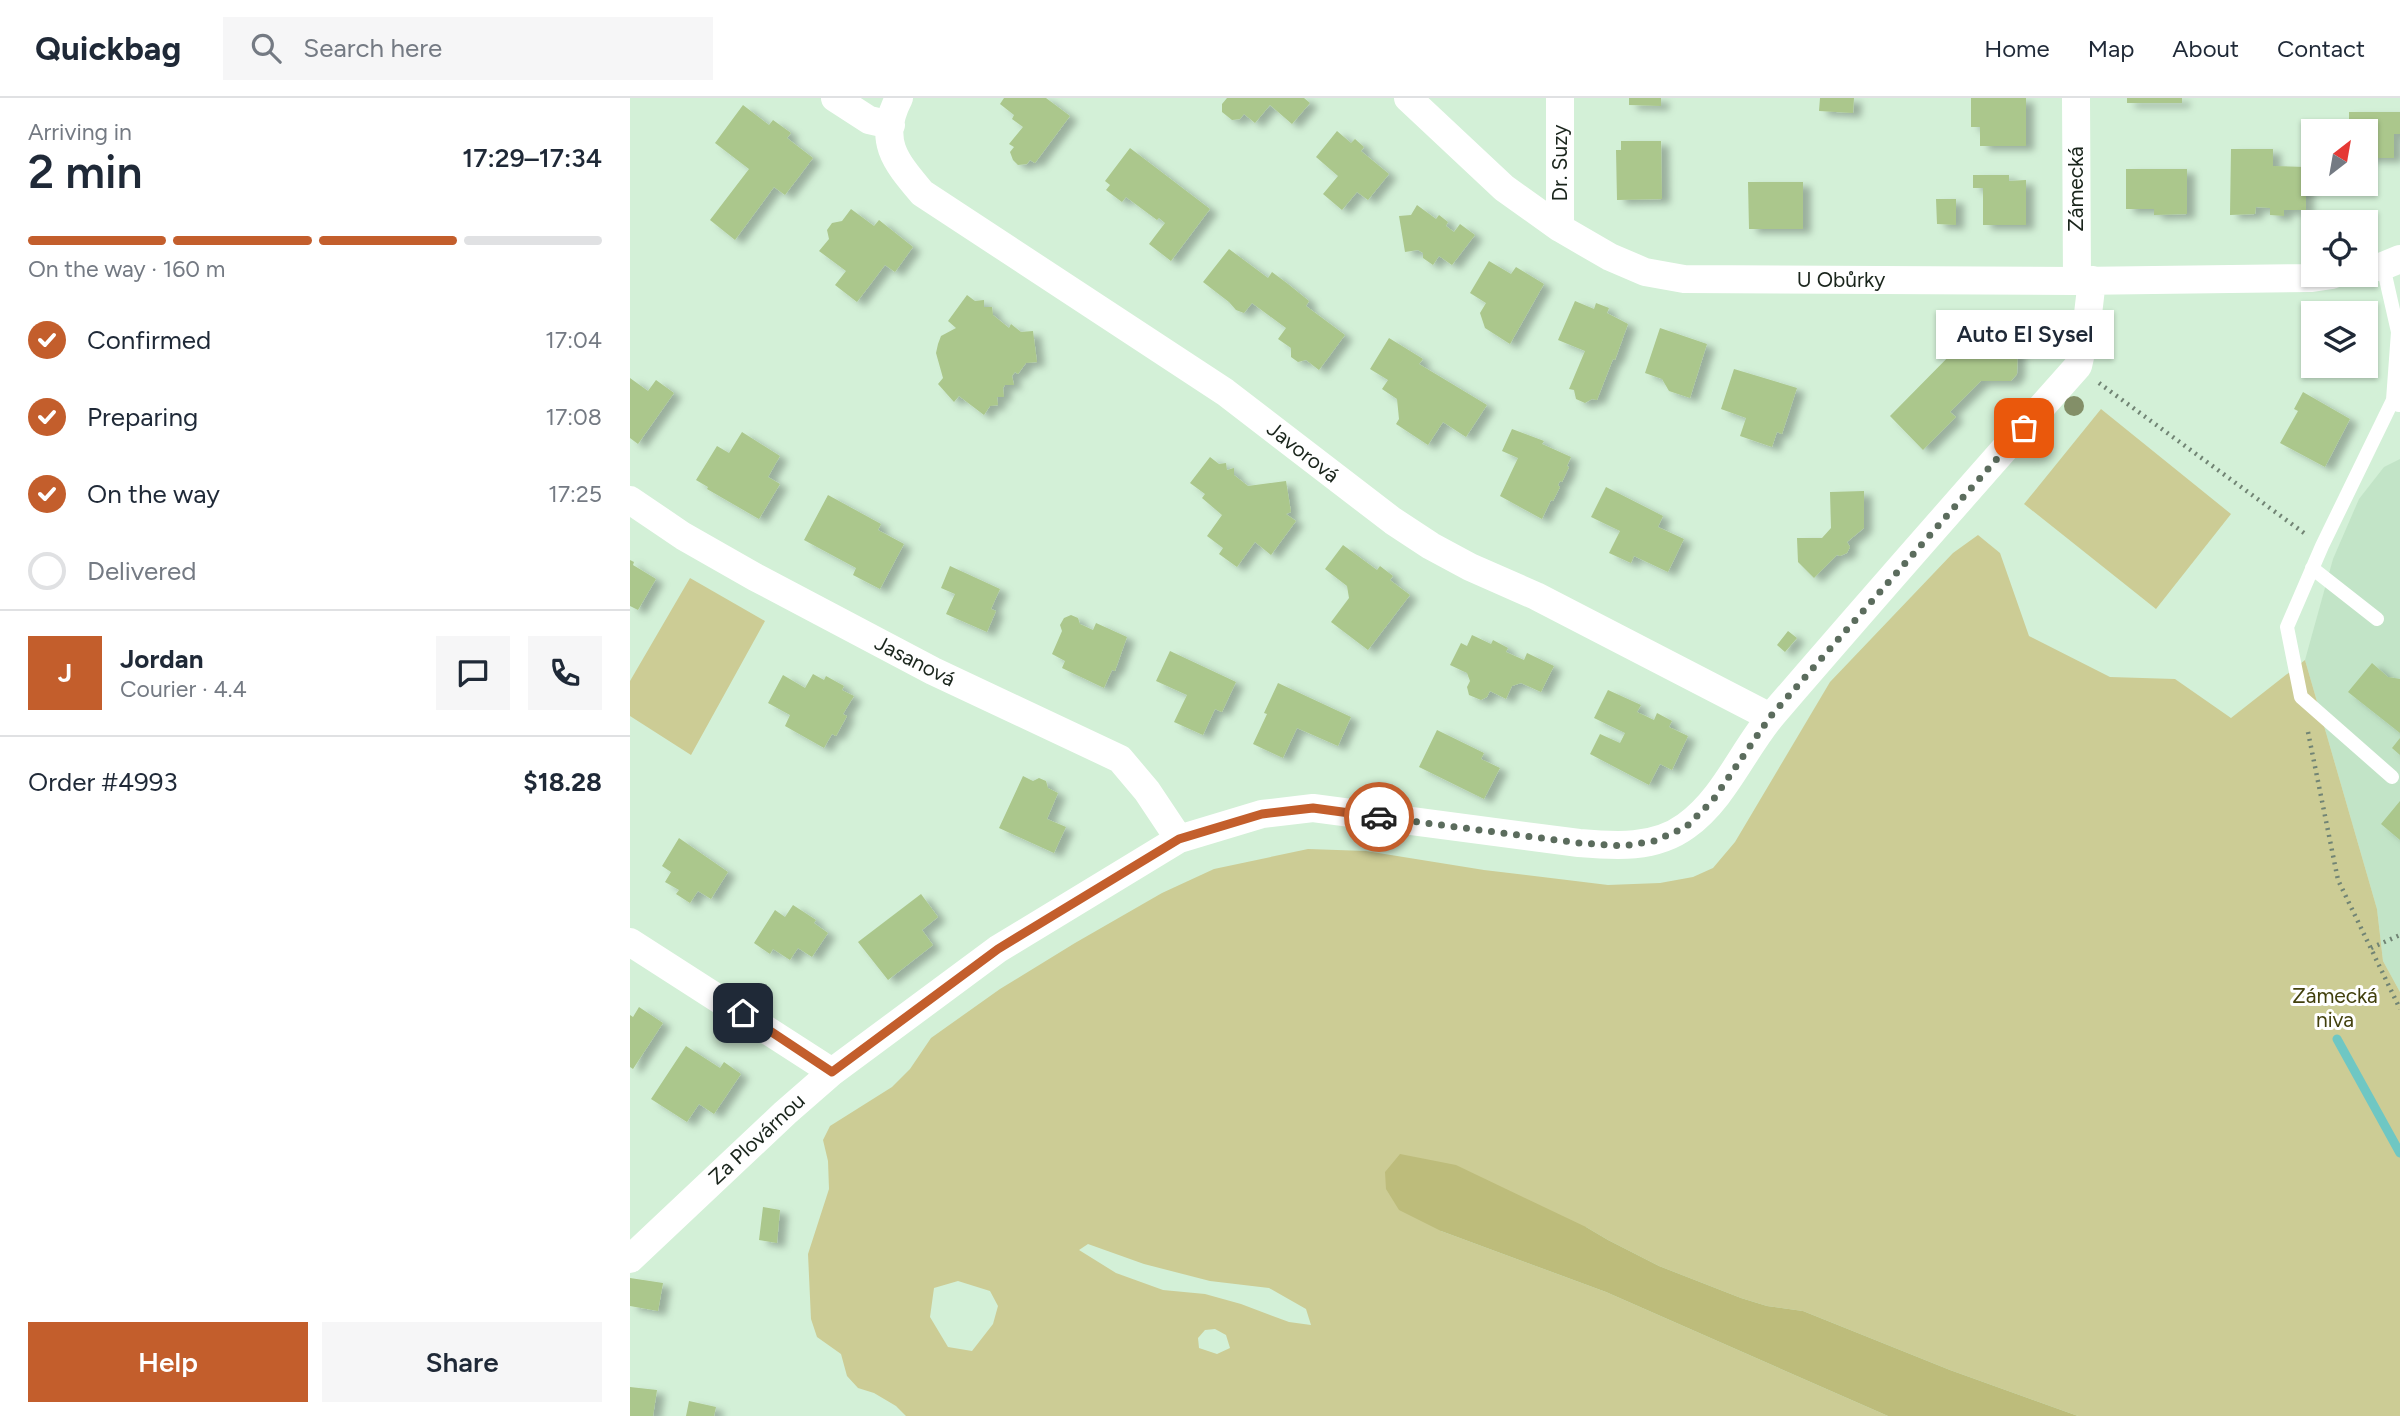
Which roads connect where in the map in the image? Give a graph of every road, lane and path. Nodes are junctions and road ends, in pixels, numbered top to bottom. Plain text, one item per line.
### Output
1 (835, 98) edge
2 (899, 98) edge
3 (1408, 98) edge
4 (1560, 98) edge
5 (2076, 98) edge
6 (891, 125) junction
7 (1560, 228) junction
8 (2383, 265) edge
9 (2301, 278) edge
10 (2084, 281) junction
11 (2078, 366) junction
12 (2396, 403) edge
13 (630, 500) edge
14 (2322, 545) junction
15 (2312, 568) junction
16 (2377, 619) dead end
17 (2301, 696) junction
18 (1770, 717) junction
19 (2392, 777) dead end
20 (1179, 839) junction
21 (2400, 935) edge
22 (630, 942) edge
23 (2371, 948) junction
24 (2400, 1009) edge
25 (832, 1072) junction
26 (630, 1259) edge

1 - 6 street
2 - 6 street, Javorová
3 - 7 street, U Obůrky
4 - 7 street, Dr. Suzy
5 - 10 street, Zámecká
6 - 18 street, Javorová
7 - 10 street, U Obůrky
8 - 12 lane
9 - 10 street, U Obůrky
10 - 11 street, Za Plovárnou
11 - 14 path
11 - 18 street, Za Plovárnou
12 - 14 lane
13 - 20 street, Jasanová
14 - 15 lane
15 - 16 lane
15 - 17 lane
17 - 19 lane
17 - 23 path
18 - 20 street, Za Plovárnou
20 - 25 street, Za Plovárnou
21 - 23 path
22 - 25 street
23 - 24 path
25 - 26 street, Za Plovárnou

